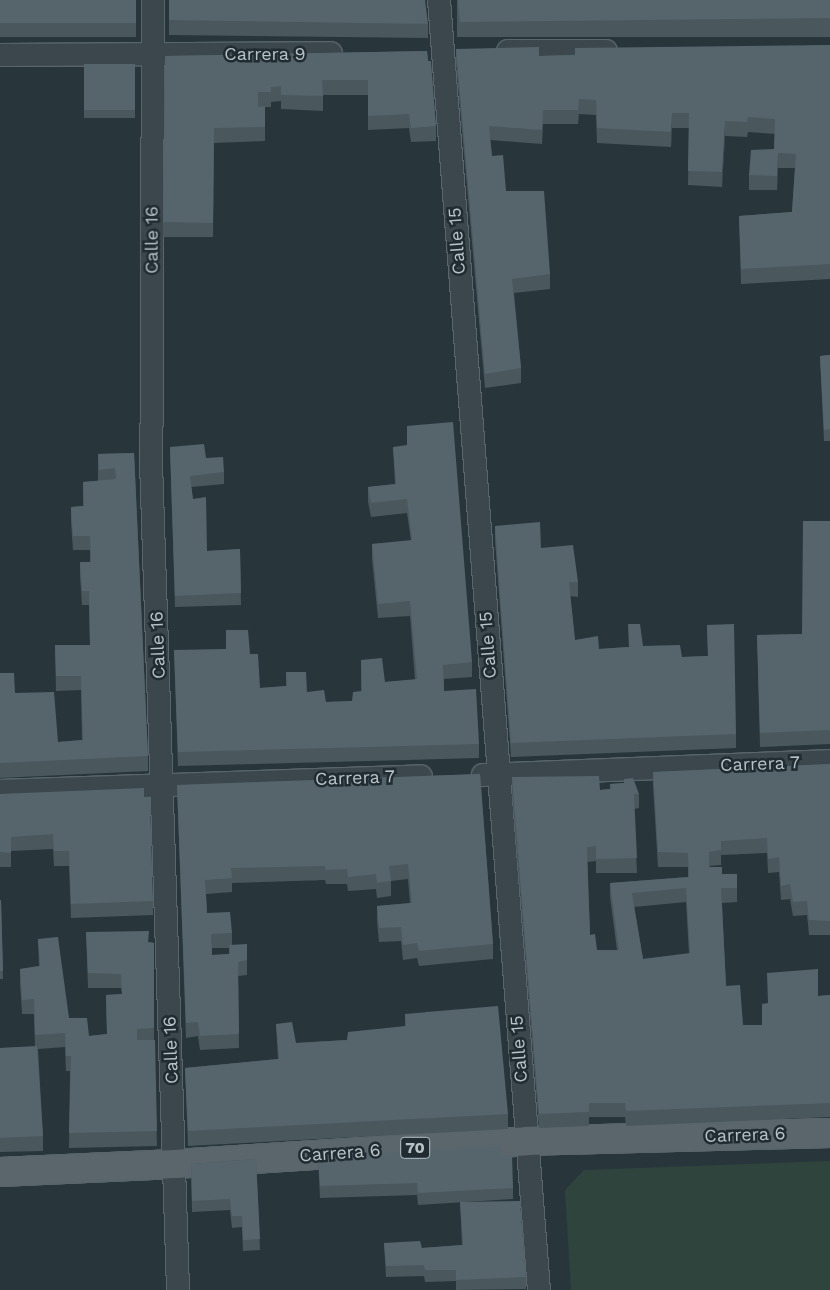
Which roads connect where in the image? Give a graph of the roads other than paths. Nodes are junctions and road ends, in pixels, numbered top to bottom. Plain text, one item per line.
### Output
1 (152, 0) edge
2 (438, 0) edge
3 (631, 50) edge
4 (453, 52) junction
5 (356, 53) edge
6 (152, 54) junction
7 (0, 55) edge
8 (830, 761) edge
9 (498, 774) junction
10 (163, 784) junction
11 (0, 791) edge
12 (830, 1133) edge
13 (527, 1141) junction
14 (175, 1164) junction
15 (0, 1172) edge
16 (178, 1290) edge
17 (540, 1290) edge

1 - 6 street, Calle 16
2 - 4 street, Calle 15
3 - 4 street
4 - 9 street, Calle 15
5 - 6 street, Carrera 9
6 - 7 street, Carrera 9
6 - 10 street, Calle 16
8 - 9 street, Carrera 7
9 - 10 street, Carrera 7
9 - 13 street, Calle 15
10 - 11 street, Carrera 7
10 - 14 street, Calle 16
12 - 13 main road, Carrera 6 / 70
13 - 14 main road, Carrera 6 / 70
13 - 17 street, Calle 15
14 - 15 main road, Carrera 6 / 70
14 - 16 street, Calle 16

